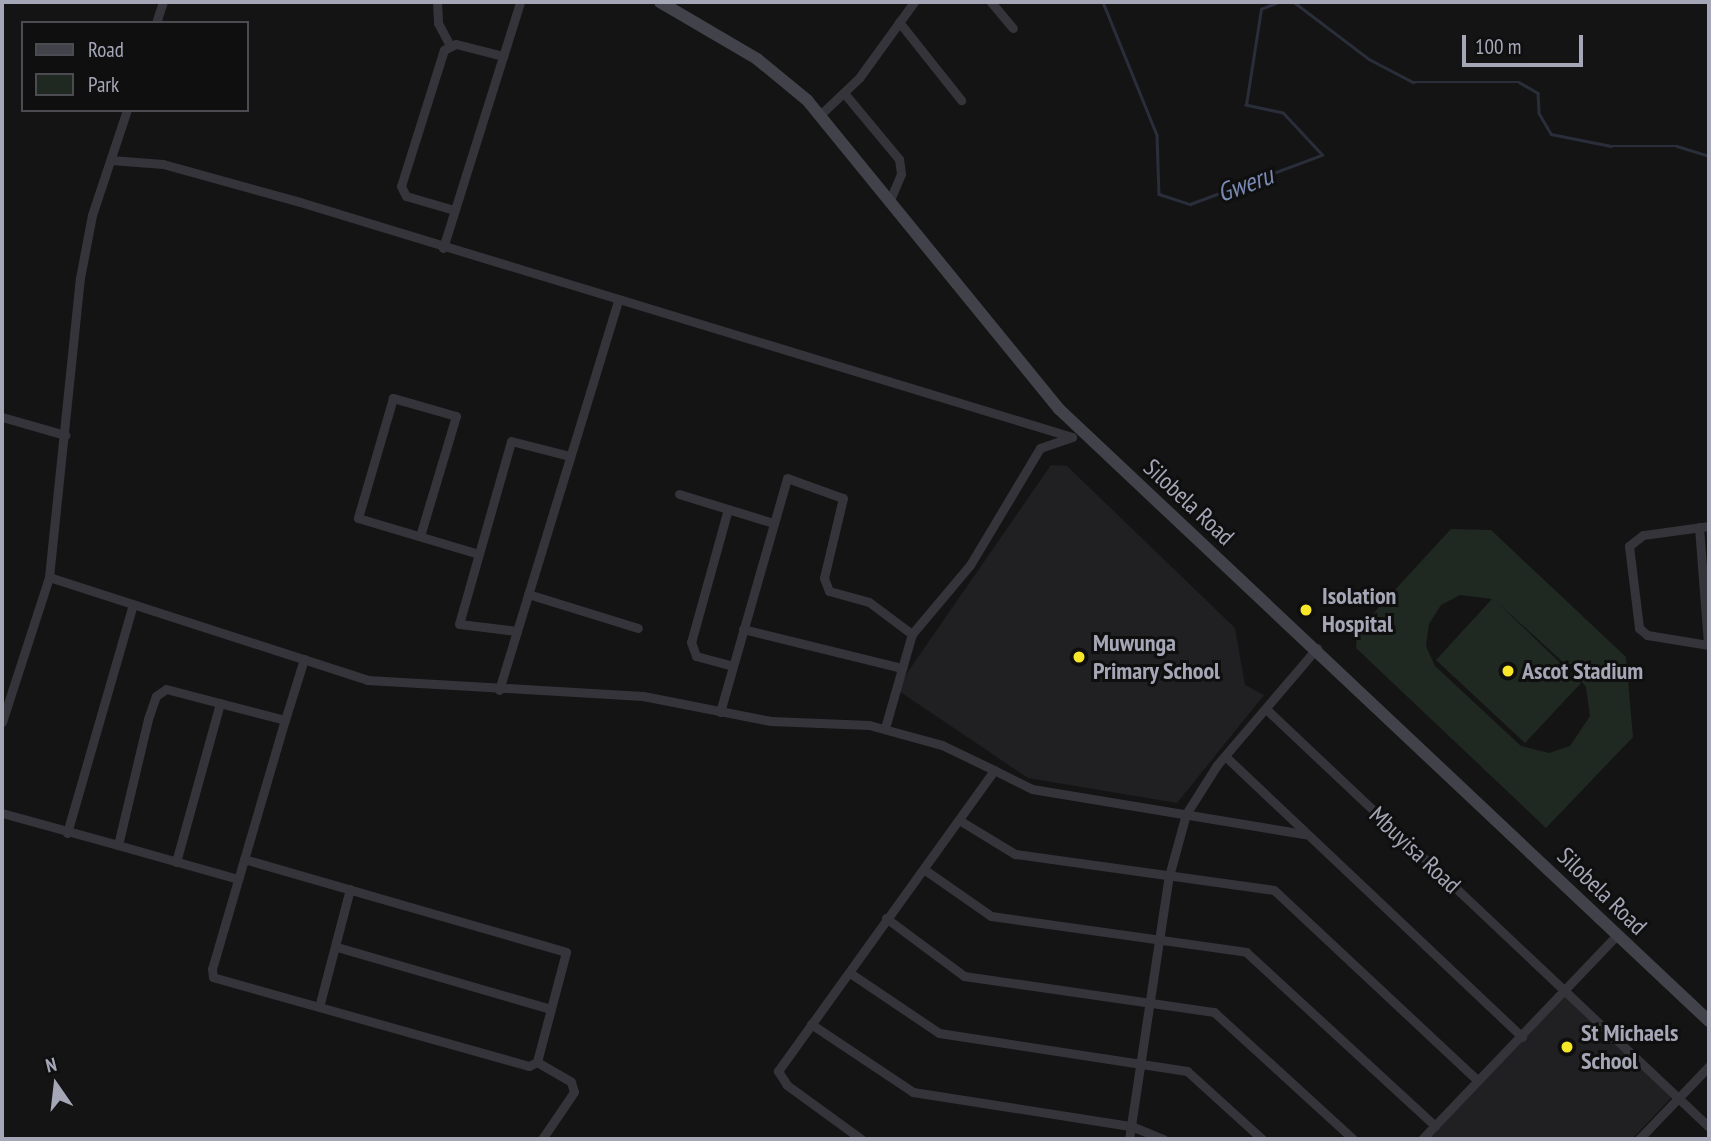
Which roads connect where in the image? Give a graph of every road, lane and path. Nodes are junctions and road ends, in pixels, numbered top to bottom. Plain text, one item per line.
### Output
1 (163, 2) edge
2 (437, 2) edge
3 (520, 2) edge
4 (660, 2) edge
5 (914, 2) edge
6 (991, 2) edge
7 (157, 21) edge
8 (900, 22) junction
9 (1013, 28) dead end
10 (449, 44) junction
11 (503, 56) junction
12 (844, 93) junction
13 (961, 100) dead end
14 (126, 112) edge
15 (820, 115) junction
16 (111, 160) junction
17 (890, 200) junction
18 (454, 210) junction
19 (443, 248) junction
20 (617, 303) junction
21 (2, 417) edge
22 (65, 435) junction
23 (1078, 435) junction
24 (570, 456) junction
25 (679, 494) dead end
26 (728, 509) junction
27 (773, 523) junction
28 (1709, 526) edge
29 (1699, 527) junction
30 (420, 536) junction
31 (479, 554) junction
32 (49, 577) junction
33 (528, 594) junction
34 (1708, 597) edge
35 (133, 604) junction
36 (638, 628) dead end
37 (743, 629) junction
38 (517, 631) junction
39 (912, 634) junction
40 (1709, 645) edge
41 (1317, 648) junction
42 (304, 659) junction
43 (733, 667) junction
44 (902, 668) junction
45 (499, 690) junction
46 (220, 703) junction
47 (4, 706) edge
48 (1266, 709) junction
49 (720, 712) junction
50 (285, 720) junction
51 (2, 722) edge
52 (885, 728) junction
53 (1225, 756) junction
54 (994, 770) junction
55 (2, 813) edge
56 (1186, 814) junction
57 (959, 820) junction
58 (67, 833) junction
59 (1305, 834) junction
60 (118, 845) junction
61 (244, 859) junction
62 (176, 862) junction
63 (925, 870) junction
64 (1169, 876) junction
65 (238, 879) junction
66 (350, 889) junction
67 (886, 918) junction
68 (1617, 935) junction
69 (1159, 937) junction
70 (337, 947) junction
71 (850, 973) junction
72 (1565, 990) junction
73 (1150, 1000) junction
74 (319, 1007) junction
75 (550, 1009) junction
76 (1709, 1021) edge
77 (811, 1024) junction
78 (1522, 1037) junction
79 (537, 1062) junction
80 (1140, 1062) junction
81 (1709, 1066) edge
82 (1478, 1081) junction
83 (1678, 1097) junction
84 (1131, 1126) junction
85 (1435, 1126) junction
86 (1709, 1127) edge
87 (542, 1139) edge
88 (861, 1139) edge
89 (1129, 1139) edge
90 (1163, 1139) edge
91 (1262, 1139) edge
92 (1353, 1139) edge
93 (1422, 1139) edge
94 (1639, 1139) edge

1 - 7 street
2 - 10 street
3 - 11 street
4 - 15 street, Silobela Road
5 - 8 street
6 - 9 street
8 - 12 street
8 - 13 street
10 - 11 street
10 - 18 street
11 - 18 street
12 - 15 street
12 - 17 street
14 - 16 street
15 - 17 street, Silobela Road
16 - 19 street
16 - 22 street
17 - 23 street, Silobela Road
18 - 19 street
19 - 20 street
20 - 23 street
20 - 24 street
21 - 22 street
22 - 32 street
23 - 39 street
23 - 41 street, Silobela Road
24 - 31 street
24 - 33 street
25 - 26 street
26 - 27 street
26 - 43 street
27 - 37 street
27 - 39 street
28 - 29 street
29 - 34 street
29 - 40 street
30 - 30 street
30 - 31 street
31 - 38 street
32 - 35 street
32 - 47 street
33 - 36 street
33 - 38 street
34 - 40 street
35 - 42 street
35 - 58 street
37 - 43 street
37 - 44 street
38 - 45 street
39 - 44 street
41 - 48 street
41 - 68 street, Silobela Road
42 - 45 street
42 - 50 street
43 - 49 street
44 - 52 street
45 - 49 street
46 - 50 street
46 - 60 street
46 - 62 street
47 - 51 street
48 - 53 street
48 - 72 street, Mbuyisa Road
49 - 52 street
50 - 61 street
52 - 54 street
53 - 56 street
53 - 59 street
54 - 56 street
54 - 57 street
55 - 58 street
56 - 59 street
56 - 64 street
57 - 63 street
57 - 64 street
58 - 60 street
59 - 78 street
60 - 62 street
61 - 65 street
61 - 66 street
62 - 65 street
63 - 67 street
63 - 69 street
64 - 69 street
64 - 82 street
65 - 74 street
66 - 70 street
66 - 75 street
67 - 71 street
67 - 73 street
68 - 72 street
68 - 76 street, Silobela Road
69 - 73 street
69 - 85 street
70 - 74 street
70 - 75 street
71 - 77 street
71 - 80 street
72 - 78 street
72 - 83 street, Mbuyisa Road
73 - 80 street
73 - 92 street
74 - 79 street
75 - 79 street
77 - 84 street
77 - 88 street
78 - 82 street
79 - 87 street
80 - 84 street
80 - 91 street
81 - 83 street
82 - 85 street
83 - 86 street, Mbuyisa Road
83 - 94 street
84 - 89 street
84 - 90 street
85 - 93 street

